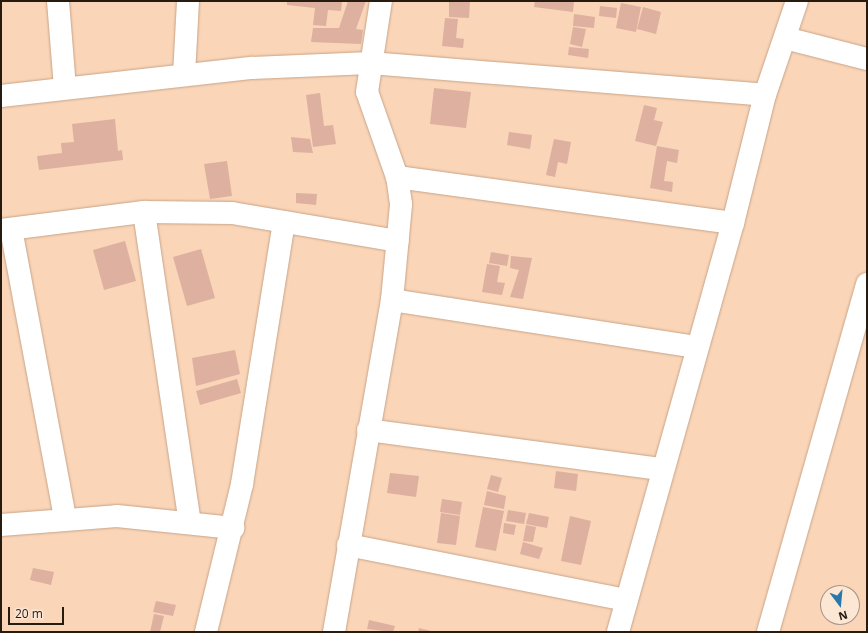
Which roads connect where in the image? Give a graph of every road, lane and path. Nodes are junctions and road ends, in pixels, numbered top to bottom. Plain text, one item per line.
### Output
1 (58, 1) edge
2 (188, 1) edge
3 (381, 1) edge
4 (797, 1) edge
5 (785, 38) junction
6 (867, 59) edge
7 (370, 63) junction
8 (184, 75) junction
9 (65, 88) junction
10 (765, 95) junction
11 (1, 96) edge
12 (397, 178) junction
13 (144, 212) junction
14 (284, 222) junction
15 (733, 223) junction
16 (6, 229) edge
17 (398, 241) junction
18 (867, 284) edge
19 (392, 300) junction
20 (697, 347) junction
21 (368, 430) junction
22 (662, 469) junction
23 (65, 518) junction
24 (190, 522) junction
25 (1, 525) edge
26 (233, 528) junction
27 (348, 545) junction
28 (627, 600) junction
29 (206, 632) edge
30 (334, 632) edge
31 (618, 632) edge
32 (768, 632) edge

1 - 9 street
2 - 8 street
3 - 7 street
4 - 5 street
5 - 6 street
5 - 10 street
7 - 8 street
7 - 10 street
7 - 12 street
8 - 9 street
9 - 11 street
10 - 15 street
12 - 15 street
12 - 17 street
13 - 14 street
13 - 16 street
13 - 24 street
14 - 17 street
14 - 26 street
15 - 20 street
16 - 23 street
17 - 19 street
18 - 32 street
19 - 20 street
19 - 21 street
20 - 22 street
21 - 22 street
21 - 27 street
22 - 28 street
23 - 24 street
23 - 25 street
24 - 26 street
26 - 29 street
27 - 28 street
27 - 30 street
28 - 31 street

